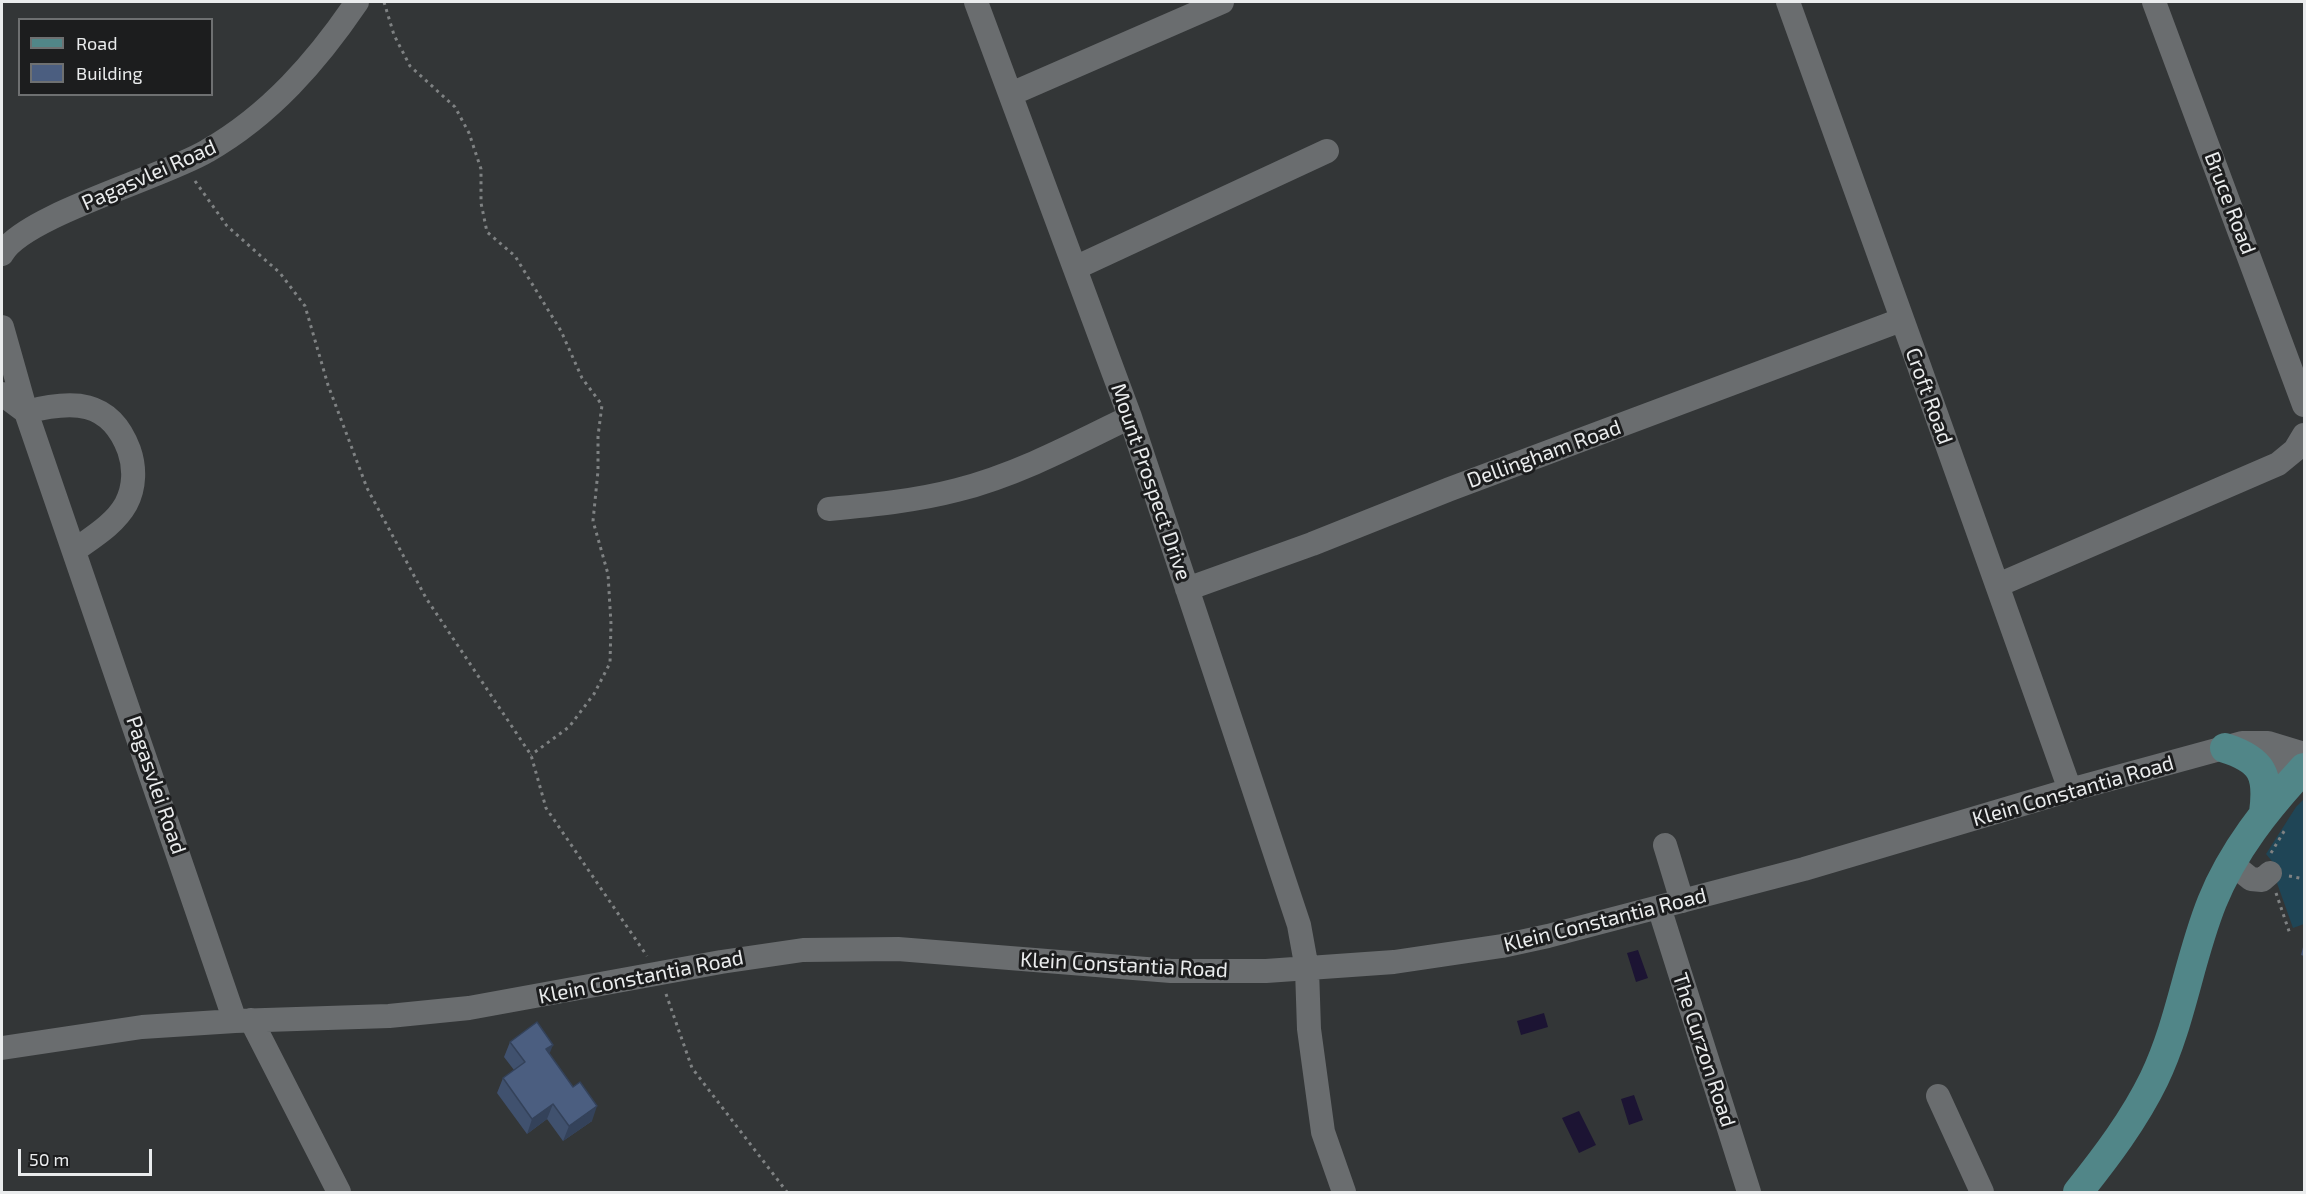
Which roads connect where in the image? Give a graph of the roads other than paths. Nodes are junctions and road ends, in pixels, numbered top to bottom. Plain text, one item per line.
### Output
1 (357, 2) edge
2 (976, 2) edge
3 (1222, 2) edge
4 (1788, 2) edge
5 (2154, 2) edge
6 (1011, 94) junction
7 (1327, 151) dead end
8 (2, 254) edge
9 (1075, 268) junction
10 (1901, 320) junction
11 (2, 327) edge
12 (2, 394) edge
13 (2304, 405) edge
14 (26, 412) junction
15 (1130, 417) junction
16 (2304, 435) edge
17 (829, 509) dead end
18 (75, 550) junction
19 (1998, 585) junction
20 (1187, 589) junction
21 (2225, 748) junction
22 (2302, 765) edge
23 (2070, 790) junction
24 (2275, 820) junction
25 (1665, 845) dead end
26 (2230, 863) junction
27 (2270, 873) road end
28 (1682, 901) junction
29 (1659, 907) junction
30 (1307, 969) junction
31 (243, 1020) junction
32 (2, 1048) edge
33 (1938, 1096) dead end
34 (339, 1192) edge
35 (1344, 1192) edge
36 (1749, 1192) edge
37 (1982, 1192) edge
38 (2078, 1192) edge

1 - 8 street, Pagasvlei Road
2 - 6 street, Mount Prospect Drive
3 - 6 street
4 - 10 street, Croft Road
5 - 13 street, Bruce Road
6 - 9 street, Mount Prospect Drive
7 - 9 street
9 - 15 street, Mount Prospect Drive
10 - 19 street, Croft Road
10 - 20 street, Dellingham Road
11 - 14 street, Pagasvlei Road
12 - 14 street
14 - 18 street, Pagasvlei Road
14 - 18 street
15 - 17 street
15 - 20 street, Mount Prospect Drive
16 - 19 street
18 - 31 street, Pagasvlei Road
19 - 23 street, Croft Road
20 - 30 street, Mount Prospect Drive
21 - 22 street, Klein Constantia Road
21 - 23 street, Klein Constantia Road
21 - 24 main road
22 - 24 main road
23 - 28 street, Klein Constantia Road
24 - 26 main road
25 - 28 street
26 - 27 street
26 - 38 main road
28 - 29 street, Klein Constantia Road
29 - 30 street, Klein Constantia Road
29 - 36 street, The Curzon Road
30 - 31 street, Klein Constantia Road
30 - 35 street, Mount Prospect Drive
31 - 32 street, Klein Constantia Road
31 - 34 street, Pagasvlei Road
33 - 37 street

